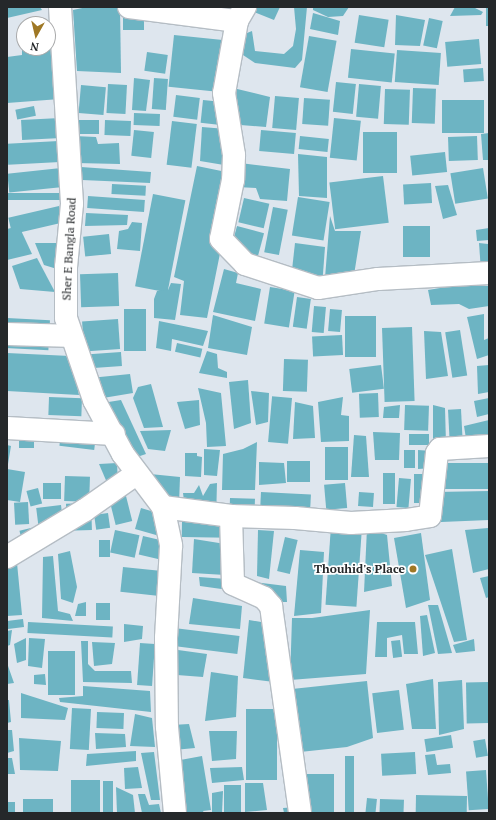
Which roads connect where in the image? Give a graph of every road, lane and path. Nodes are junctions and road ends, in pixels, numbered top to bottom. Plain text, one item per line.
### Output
1 (60, 7) edge
2 (129, 7) edge
3 (241, 14) edge
4 (489, 273) edge
5 (7, 334) edge
6 (71, 336) junction
7 (7, 428) edge
8 (114, 434) junction
9 (489, 446) edge
10 (136, 474) junction
11 (163, 507) junction
12 (231, 516) junction
13 (7, 557) edge
14 (175, 813) edge
15 (300, 813) edge

1 - 6 street, Sher E Bangla Road
2 - 3 street
3 - 4 street
5 - 6 street
6 - 8 street, Sher E Bangla Road
7 - 8 street
8 - 10 street, Sher E Bangla Road
9 - 12 street
10 - 11 street, Sher E Bangla Road
10 - 13 street
11 - 12 street
11 - 14 street
12 - 15 street

